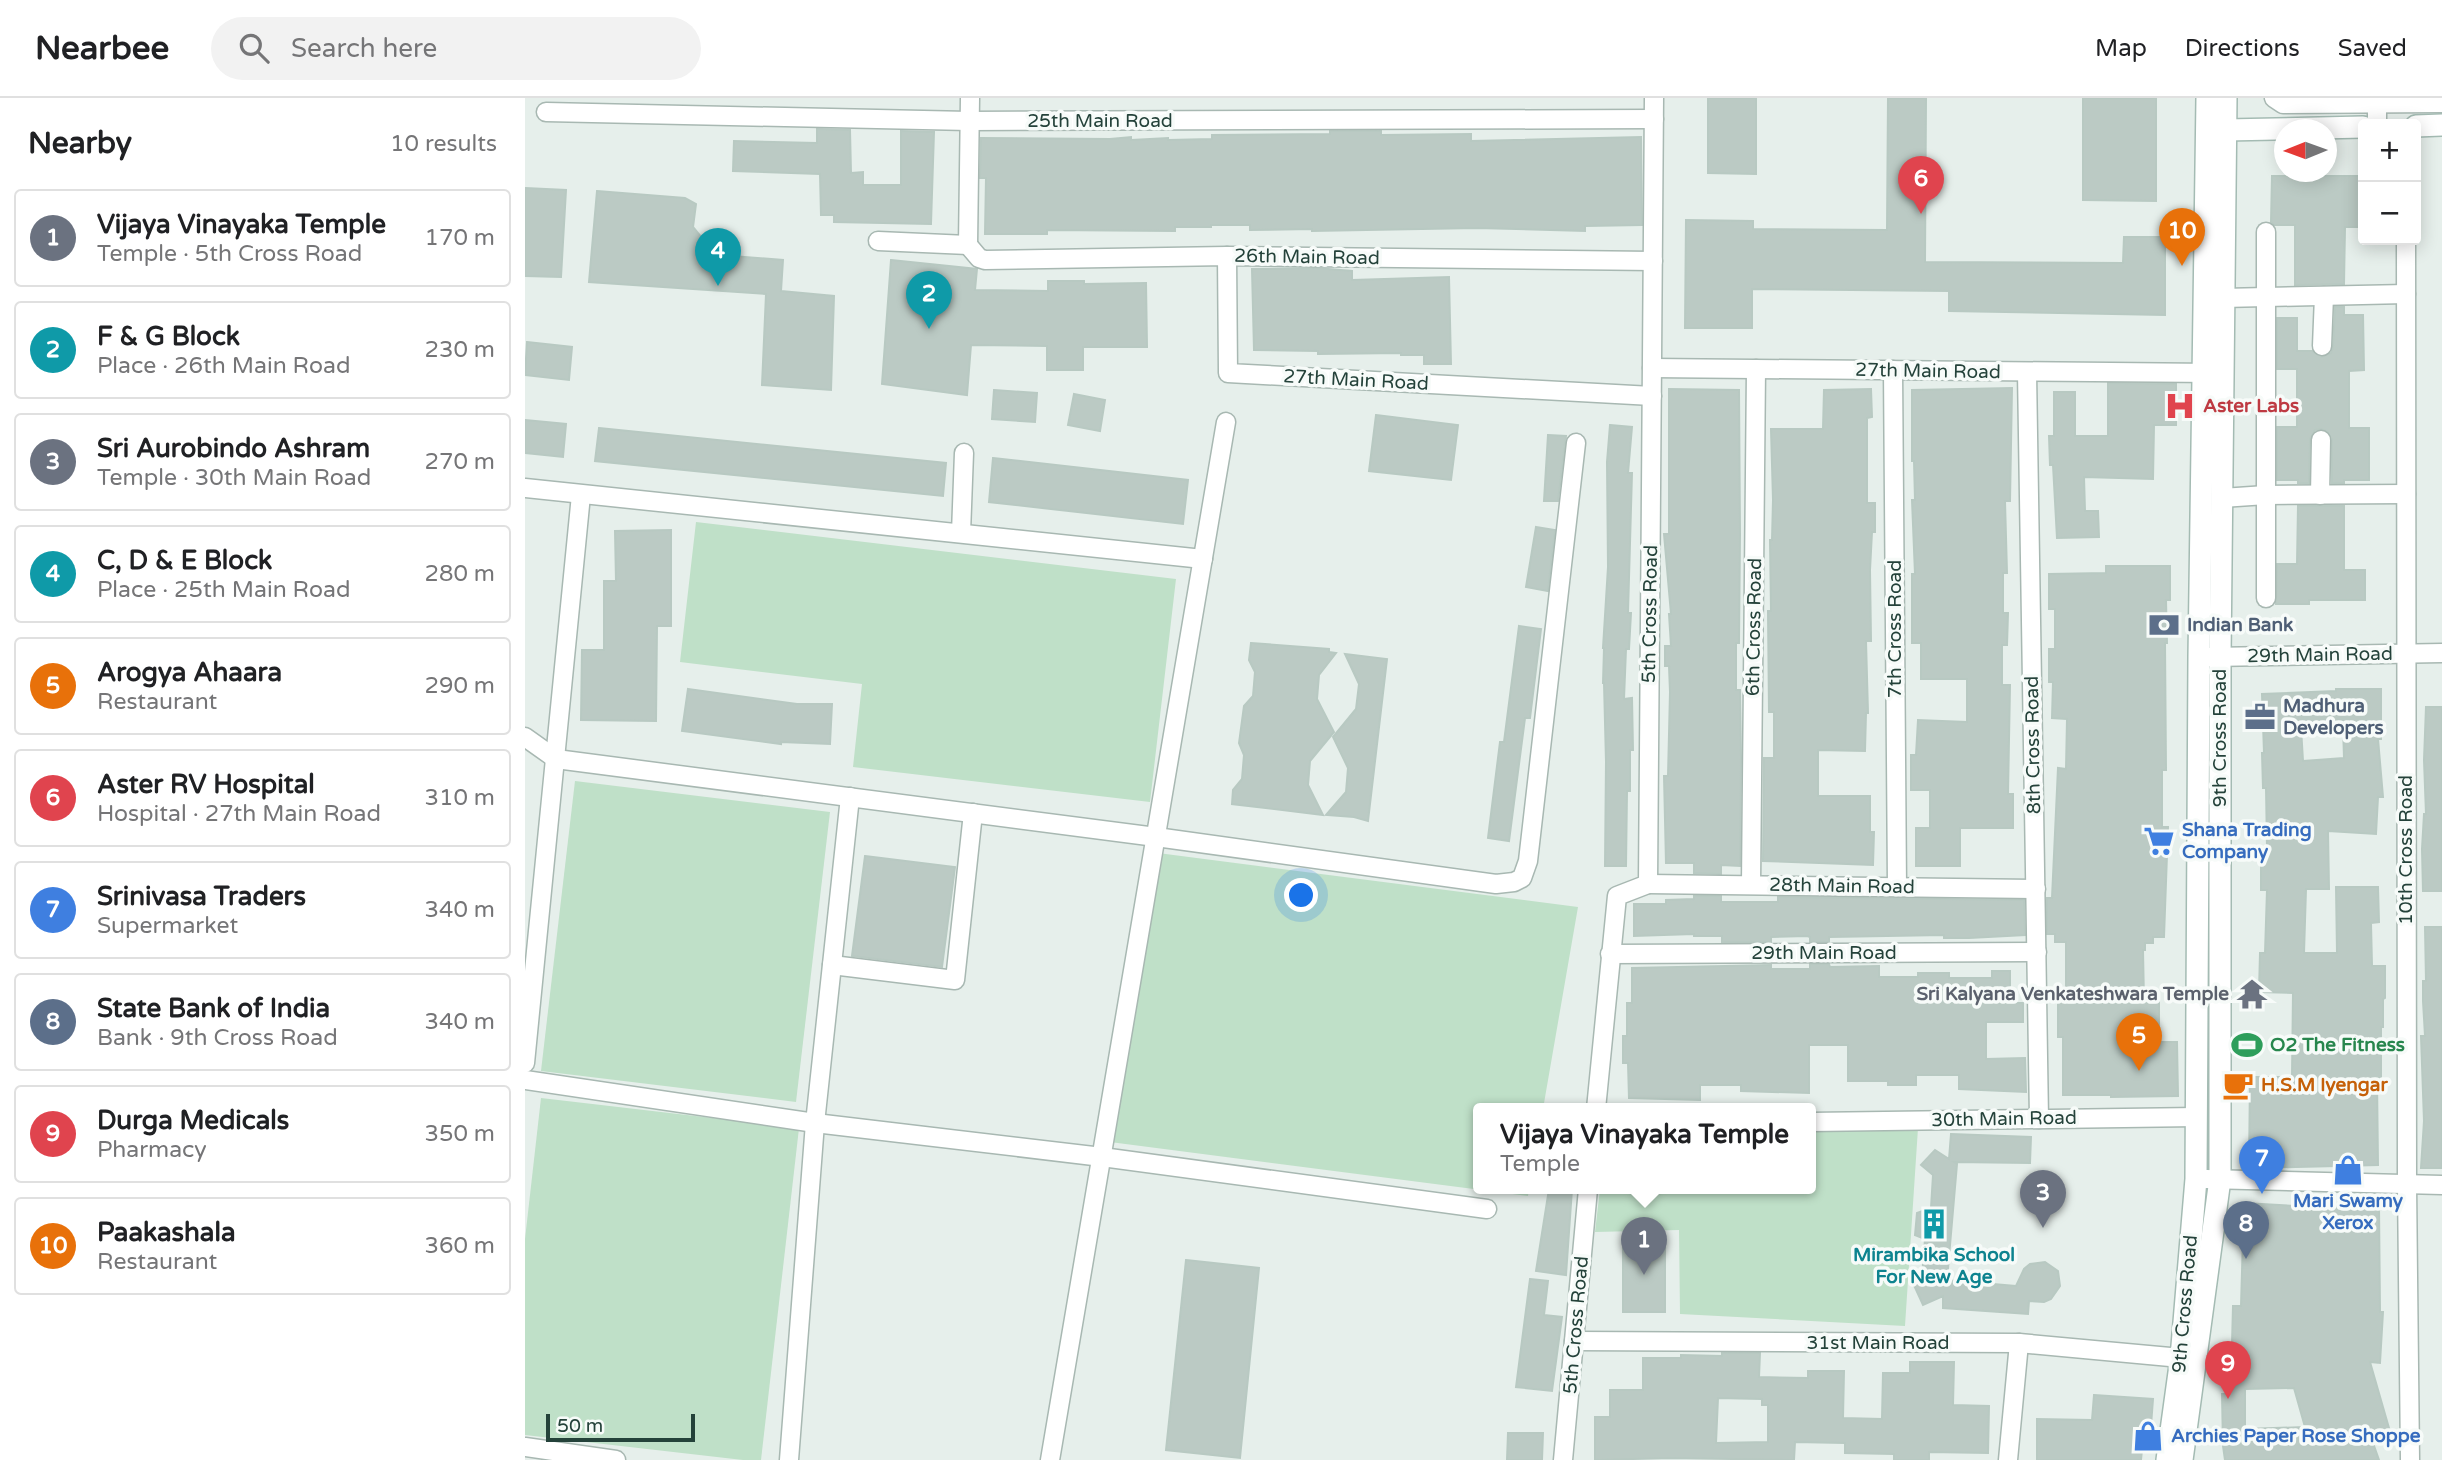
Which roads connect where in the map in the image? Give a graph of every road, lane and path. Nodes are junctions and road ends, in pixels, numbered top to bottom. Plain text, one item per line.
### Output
1 (970, 98) edge
2 (1654, 98) edge
3 (2207, 98) edge
4 (2226, 98) edge
5 (2274, 98) edge
6 (2377, 103) junction
7 (2442, 103) edge
8 (546, 112) dead end
9 (1654, 119) junction
10 (2377, 119) edge
11 (969, 121) junction
12 (2442, 125) edge
13 (2421, 126) edge
14 (2358, 127) edge
15 (2226, 130) junction
16 (2266, 232) dead end
17 (878, 241) dead end
18 (968, 245) junction
19 (2406, 245) edge
20 (1227, 256) junction
21 (1653, 261) junction
22 (2406, 294) junction
23 (2324, 296) junction
24 (2266, 297) junction
25 (2223, 298) junction
26 (2322, 346) dead end
27 (1652, 368) junction
28 (1756, 369) junction
29 (1893, 370) junction
30 (2027, 372) junction
31 (2213, 373) junction
32 (1652, 396) junction
33 (1226, 422) dead end
34 (2321, 440) dead end
35 (1576, 443) dead end
36 (964, 453) dead end
37 (525, 488) edge
38 (2406, 494) junction
39 (581, 495) junction
40 (2266, 495) junction
41 (2320, 495) junction
42 (2222, 498) junction
43 (961, 533) junction
44 (1203, 559) junction
45 (2266, 598) dead end
46 (2442, 653) edge
47 (2406, 654) junction
48 (2209, 657) junction
49 (525, 737) edge
50 (556, 759) junction
51 (850, 797) junction
52 (972, 813) junction
53 (1156, 837) junction
54 (1648, 884) junction
55 (1751, 884) junction
56 (1896, 887) junction
57 (2036, 889) junction
58 (2037, 952) junction
59 (1610, 954) junction
60 (832, 965) junction
61 (525, 1063) edge
62 (525, 1080) edge
63 (1597, 1103) edge
64 (2197, 1117) junction
65 (2039, 1119) junction
66 (1816, 1122) edge
67 (815, 1123) junction
68 (1101, 1157) junction
69 (2196, 1179) junction
70 (2220, 1180) junction
71 (2407, 1184) junction
72 (2442, 1185) edge
73 (1588, 1194) edge
74 (1486, 1209) dead end
75 (1574, 1341) junction
76 (2019, 1343) junction
77 (2181, 1358) junction
78 (525, 1447) edge
79 (616, 1460) edge
80 (789, 1460) edge
81 (1050, 1460) edge
82 (1563, 1460) edge
83 (2008, 1460) edge
84 (2167, 1460) edge
85 (2182, 1460) edge
86 (2410, 1460) edge

1 - 11 street
2 - 9 street, 5th Cross Road
3 - 31 main road, 9th Cross Road
4 - 15 main road, 9th Cross Road
5 - 6 street
6 - 7 street
6 - 10 street
8 - 11 street, 25th Main Road
9 - 11 street, 25th Main Road
9 - 21 street, 5th Cross Road
11 - 18 street
12 - 13 main road
14 - 15 main road
15 - 25 main road, 9th Cross Road
16 - 24 street
17 - 18 street
18 - 20 street, 26th Main Road
19 - 22 street, 10th Cross Road
20 - 21 street, 26th Main Road
20 - 32 street, 27th Main Road
21 - 27 street, 5th Cross Road
22 - 23 street
22 - 38 street, 10th Cross Road
23 - 24 street
23 - 26 street
24 - 25 street
24 - 40 street
25 - 31 main road, 9th Cross Road
27 - 28 street, 27th Main Road
27 - 32 street, 5th Cross Road
28 - 29 street, 27th Main Road
28 - 55 street, 6th Cross Road
29 - 30 street, 27th Main Road
29 - 56 street, 7th Cross Road
30 - 31 street, 27th Main Road
30 - 57 street, 8th Cross Road
31 - 42 main road, 9th Cross Road
31 - 48 main road, 9th Cross Road
32 - 54 street, 5th Cross Road
33 - 44 street
34 - 41 street
35 - 53 street
36 - 43 street
37 - 39 street
38 - 41 street
38 - 47 street, 10th Cross Road
39 - 43 street
39 - 50 street
40 - 41 street
40 - 42 street
40 - 45 street
42 - 48 main road, 9th Cross Road
43 - 44 street
44 - 53 street
46 - 47 street, 29th Main Road
47 - 48 street, 29th Main Road
47 - 71 street, 10th Cross Road
48 - 64 main road, 9th Cross Road
48 - 70 main road, 9th Cross Road
49 - 50 street
50 - 51 street
50 - 61 street
51 - 52 street
51 - 60 street
52 - 53 street
52 - 60 street
53 - 68 street
54 - 55 street, 28th Main Road
54 - 59 street
55 - 56 street, 28th Main Road
56 - 57 street, 28th Main Road
57 - 58 street, 8th Cross Road
58 - 59 street, 29th Main Road
58 - 65 street, 8th Cross Road
59 - 63 street
60 - 67 street
62 - 67 street
64 - 65 street, 30th Main Road
64 - 69 main road, 9th Cross Road
65 - 66 street, 30th Main Road
67 - 68 street
67 - 80 street
68 - 74 street
68 - 81 street
69 - 70 street
69 - 77 main road, 9th Cross Road
70 - 71 street
70 - 85 main road, 9th Cross Road
71 - 72 street
71 - 86 street, 10th Cross Road
73 - 75 street, 5th Cross Road
75 - 76 street, 31st Main Road
75 - 82 street, 5th Cross Road
76 - 77 street, 31st Main Road
76 - 83 street
77 - 84 main road, 9th Cross Road
78 - 79 street

